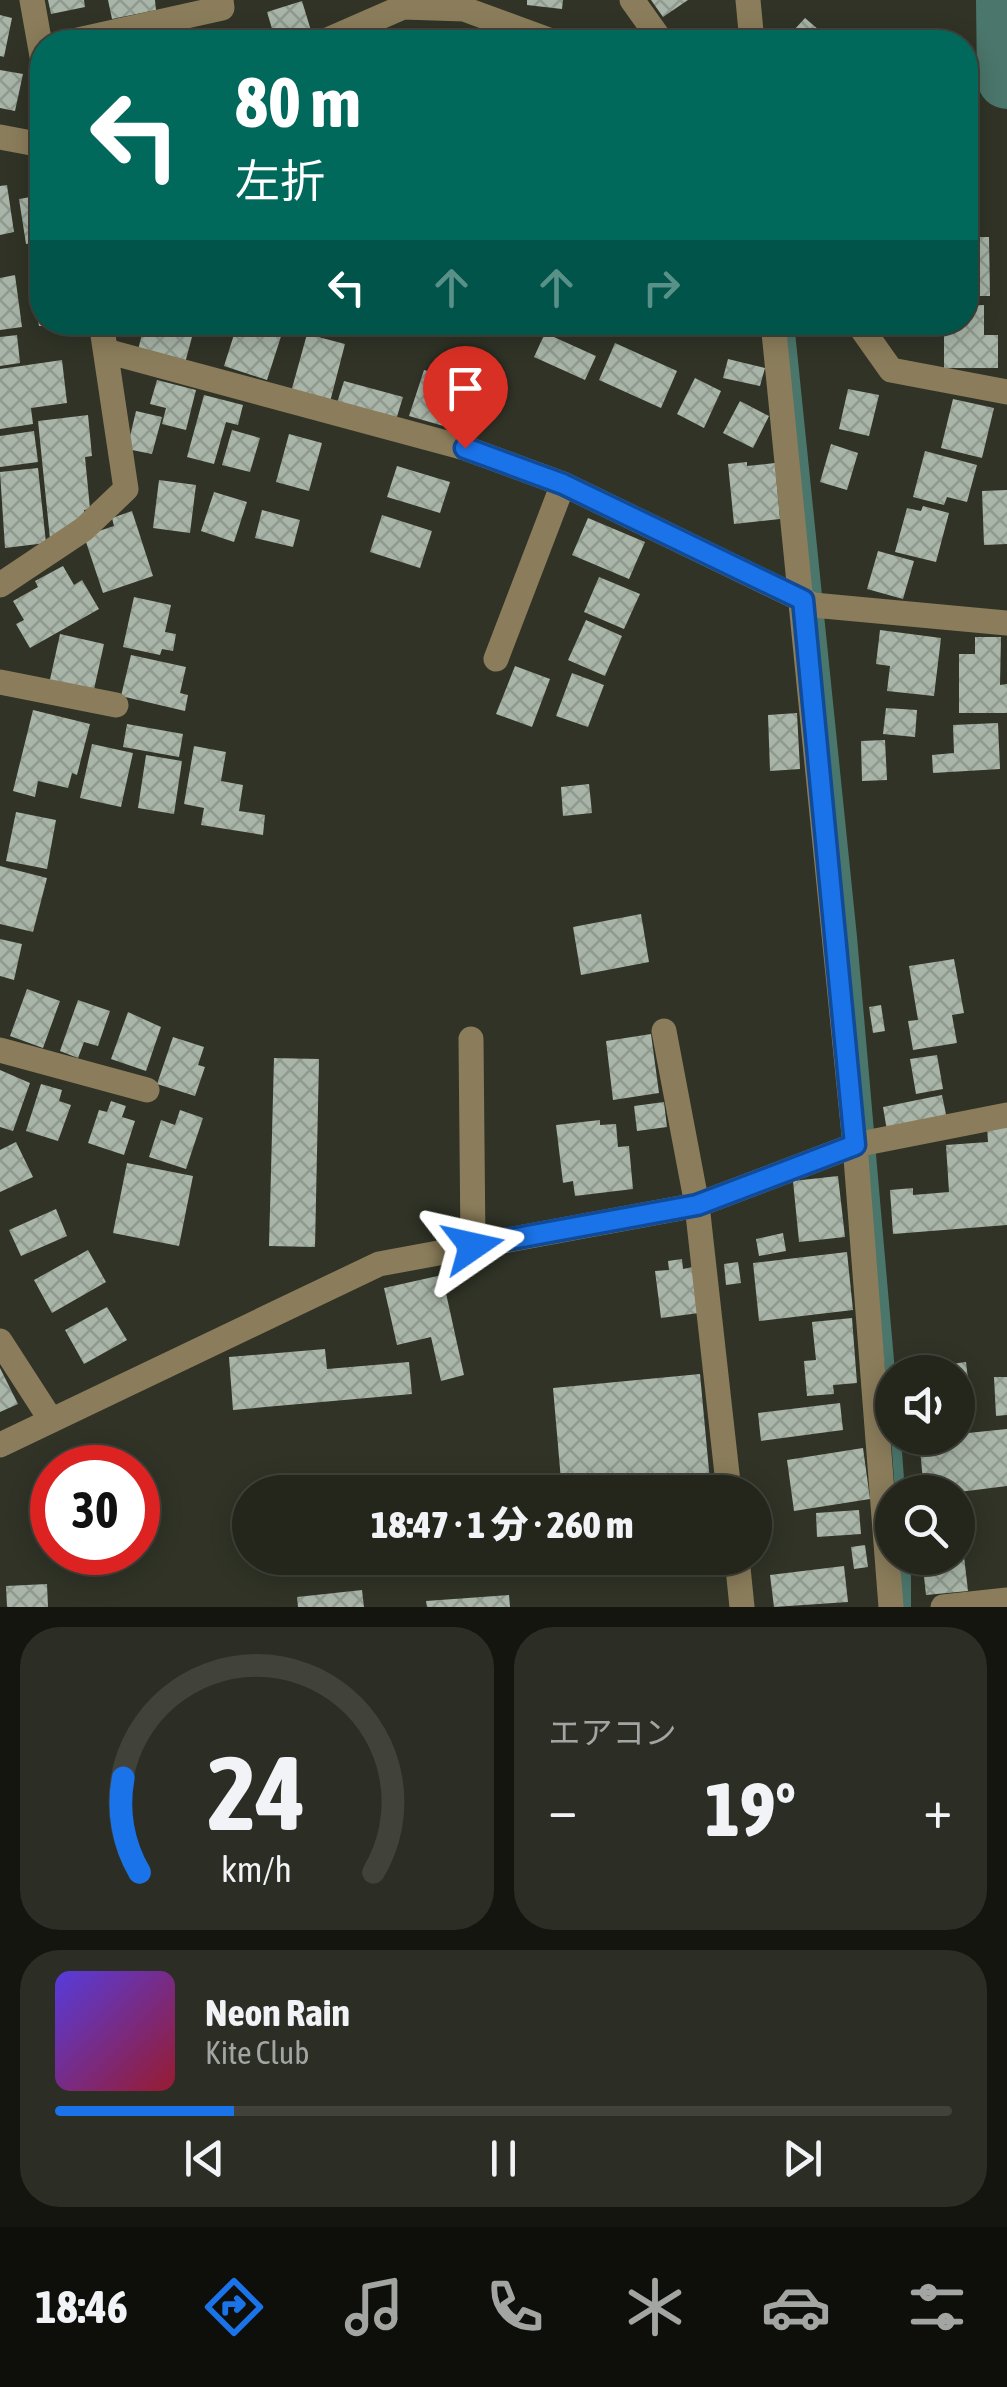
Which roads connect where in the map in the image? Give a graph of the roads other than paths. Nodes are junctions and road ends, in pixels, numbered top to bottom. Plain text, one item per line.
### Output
1 (32, 0) edge
2 (220, 0) edge
3 (632, 0) edge
4 (748, 0) edge
5 (38, 30) edge
6 (123, 30) edge
7 (350, 30) edge
8 (521, 30) edge
9 (653, 30) edge
10 (751, 30) edge
11 (0, 138) edge
12 (30, 143) edge
13 (103, 335) edge
14 (776, 335) edge
15 (865, 335) edge
16 (106, 351) junction
17 (1004, 391) edge
18 (563, 484) junction
19 (0, 585) edge
20 (813, 604) junction
21 (1007, 622) edge
22 (496, 659) dead end
23 (0, 682) edge
24 (116, 705) dead end
25 (664, 1031) dead end
26 (472, 1039) dead end
27 (0, 1050) edge
28 (147, 1090) dead end
29 (1007, 1115) edge
30 (867, 1143) junction
31 (697, 1205) junction
32 (473, 1246) junction
33 (0, 1341) edge
34 (51, 1420) junction
35 (0, 1445) edge
36 (728, 1475) edge
37 (739, 1575) edge
38 (1007, 1600) edge
39 (742, 1607) edge
40 (891, 1607) edge
41 (943, 1607) edge

1 - 5 street
2 - 6 street
3 - 9 street
4 - 10 street
7 - 8 street
11 - 12 street
13 - 16 street
14 - 20 street
15 - 17 street
16 - 18 street
16 - 19 street
18 - 20 street
18 - 22 street
20 - 21 street
20 - 30 street
23 - 24 street
25 - 31 street
26 - 32 street
27 - 28 street
29 - 30 street
30 - 31 street
30 - 40 street
31 - 32 street
31 - 36 street
32 - 34 street
33 - 34 street
34 - 35 street
37 - 39 street
38 - 41 street

